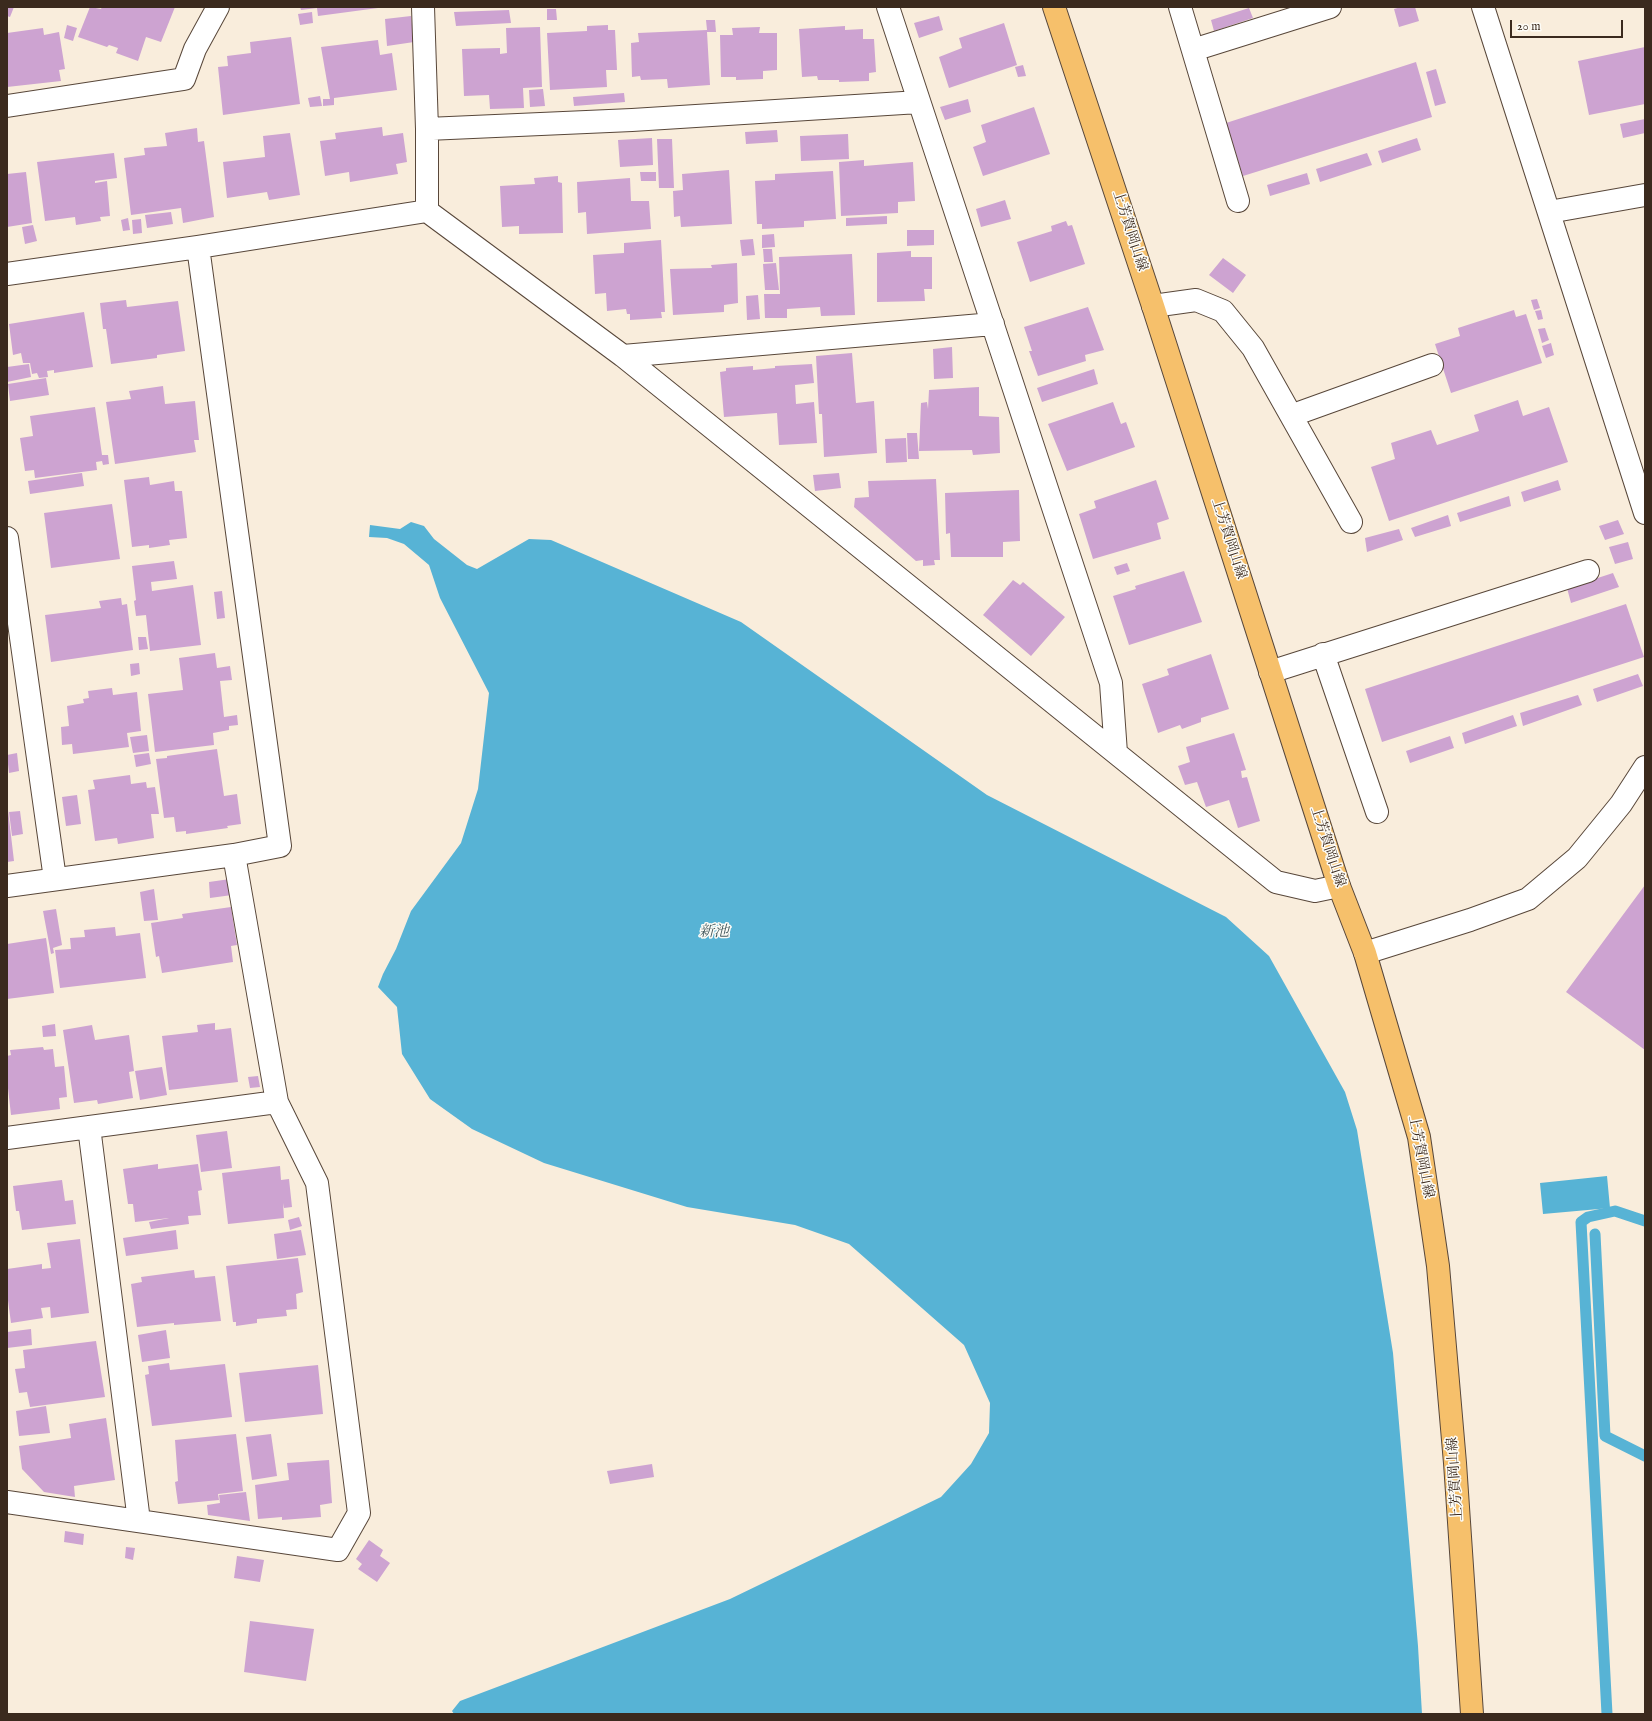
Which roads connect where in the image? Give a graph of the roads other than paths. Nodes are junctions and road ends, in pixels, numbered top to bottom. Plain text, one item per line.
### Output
1 (218, 7) edge
2 (423, 7) edge
3 (888, 7) edge
4 (1054, 7) edge
5 (1180, 7) edge
6 (1330, 7) edge
7 (1483, 7) edge
8 (1193, 50) junction
9 (919, 102) junction
10 (7, 106) edge
11 (427, 129) junction
12 (1645, 195) edge
13 (1238, 201) dead end
14 (427, 211) junction
15 (1549, 212) junction
16 (198, 247) junction
17 (7, 274) edge
18 (1153, 306) junction
19 (993, 324) junction
20 (623, 356) junction
21 (1432, 364) dead end
22 (1293, 415) junction
23 (1638, 466) edge
24 (1645, 513) edge
25 (1351, 522) dead end
26 (7, 538) edge
27 (1588, 571) dead end
28 (1323, 654) junction
29 (1270, 672) junction
30 (1116, 753) junction
31 (1645, 767) edge
32 (1378, 812) dead end
33 (234, 855) junction
34 (54, 879) junction
35 (7, 886) edge
36 (1339, 886) junction
37 (1365, 953) junction
38 (277, 1102) junction
39 (89, 1127) junction
40 (7, 1138) edge
41 (7, 1502) edge
42 (139, 1522) junction
43 (1472, 1714) edge

1 - 10 street
2 - 11 street
3 - 9 street
4 - 18 main road, 上芳賀岡山線
5 - 8 street
6 - 8 street
7 - 15 street
8 - 13 street
9 - 11 street
9 - 19 street
11 - 14 street
12 - 15 street
14 - 16 street
14 - 20 street
15 - 23 street
16 - 17 street
16 - 33 street
18 - 22 street
18 - 29 main road, 上芳賀岡山線
19 - 20 street
19 - 30 street
20 - 30 street
21 - 22 street
22 - 25 street
23 - 24 street
26 - 34 street
27 - 28 street
28 - 29 street
28 - 32 street
29 - 36 main road, 上芳賀岡山線
30 - 36 street
31 - 37 street
33 - 34 street
33 - 38 street
34 - 35 street
36 - 37 main road, 上芳賀岡山線
37 - 43 main road, 上芳賀岡山線
38 - 39 street
38 - 42 street
39 - 40 street
39 - 42 street
41 - 42 street

